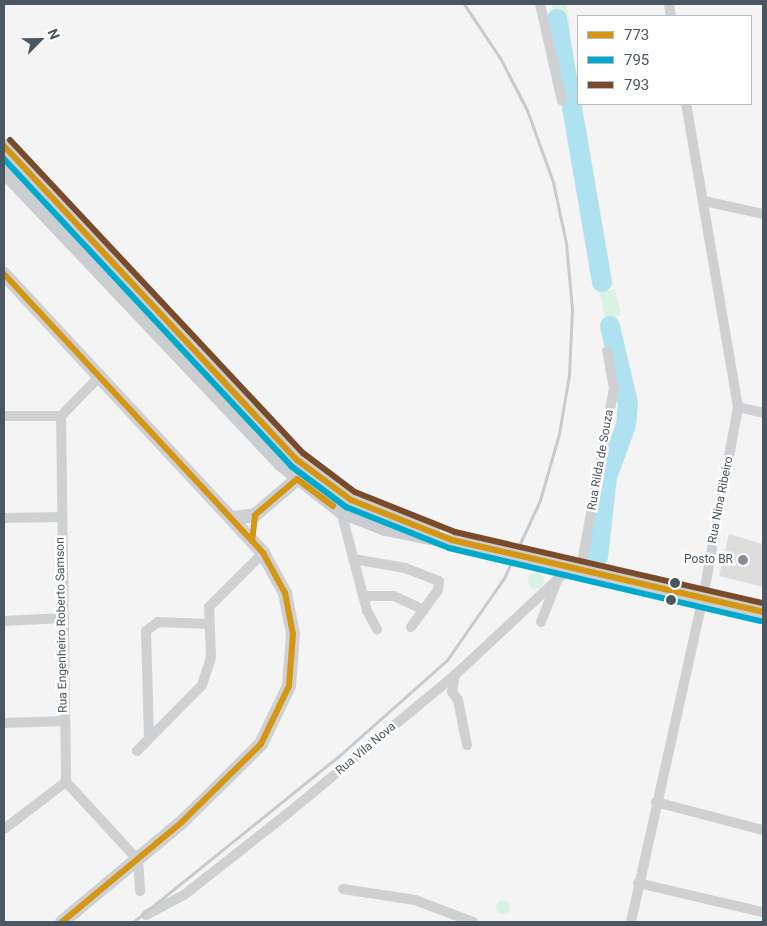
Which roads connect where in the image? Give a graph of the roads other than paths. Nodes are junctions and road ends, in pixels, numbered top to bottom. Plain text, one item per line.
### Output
1 (540, 4) edge
2 (562, 101) dead end
3 (686, 105) edge
4 (4, 146) edge
5 (4, 171) edge
6 (704, 201) junction
7 (763, 214) edge
8 (4, 274) edge
9 (607, 351) dead end
10 (99, 377) junction
11 (738, 407) junction
12 (763, 413) edge
13 (4, 416) edge
14 (61, 416) junction
15 (297, 460) junction
16 (297, 479) junction
17 (341, 511) junction
18 (255, 515) junction
19 (60, 516) junction
20 (4, 518) edge
21 (232, 518) junction
22 (452, 540) junction
23 (252, 541) junction
24 (263, 553) junction
25 (353, 559) junction
26 (580, 568) junction
27 (557, 580) junction
28 (363, 596) junction
29 (703, 598) junction
30 (424, 610) junction
31 (763, 612) edge
32 (62, 618) junction
33 (4, 620) edge
34 (541, 622) dead end
35 (209, 624) junction
36 (412, 627) dead end
37 (378, 629) dead end
38 (455, 675) junction
39 (64, 721) junction
40 (4, 723) edge
41 (149, 738) junction
42 (467, 745) dead end
43 (137, 751) dead end
44 (66, 782) junction
45 (656, 802) junction
46 (5, 827) edge
47 (763, 830) edge
48 (138, 860) junction
49 (638, 883) junction
50 (342, 890) dead end
51 (140, 891) dead end
52 (763, 912) edge
53 (146, 915) dead end
54 (62, 922) edge
55 (473, 922) edge
56 (631, 922) edge

1 - 2 street
3 - 6 street, Rua Nina Ribeiro
4 - 15 main road
5 - 16 main road
6 - 7 street
6 - 11 street, Rua Nina Ribeiro
8 - 10 main road
9 - 26 street, Rua Rilda de Souza
10 - 14 street
10 - 21 main road
11 - 12 street
11 - 29 street, Rua Nina Ribeiro
13 - 14 street
14 - 19 street, Rua Engenheiro Roberto Samson
15 - 16 main road
15 - 22 main road
16 - 17 main road
16 - 18 main road
17 - 22 main road
17 - 25 street
18 - 21 main road
18 - 23 main road
19 - 20 street
19 - 32 street, Rua Engenheiro Roberto Samson
21 - 23 main road
22 - 26 main road
23 - 24 main road
24 - 35 street
24 - 48 main road
25 - 28 street
25 - 30 street
26 - 27 street, Rua Vila Nova
26 - 29 main road
27 - 34 street
27 - 38 street, Rua Vila Nova
28 - 30 street
28 - 37 street
29 - 31 main road
29 - 45 street, Rua Nina Ribeiro
30 - 36 street
32 - 33 street
32 - 39 street, Rua Engenheiro Roberto Samson
35 - 41 street
35 - 41 street
38 - 42 street
38 - 53 street, Rua Vila Nova
39 - 40 street
39 - 44 street, Rua Engenheiro Roberto Samson
41 - 43 street
44 - 46 street
44 - 48 street
45 - 47 street
45 - 49 street, Rua Nina Ribeiro
48 - 51 street
48 - 54 main road
49 - 52 street
49 - 56 street, Rua Nina Ribeiro
50 - 55 street

